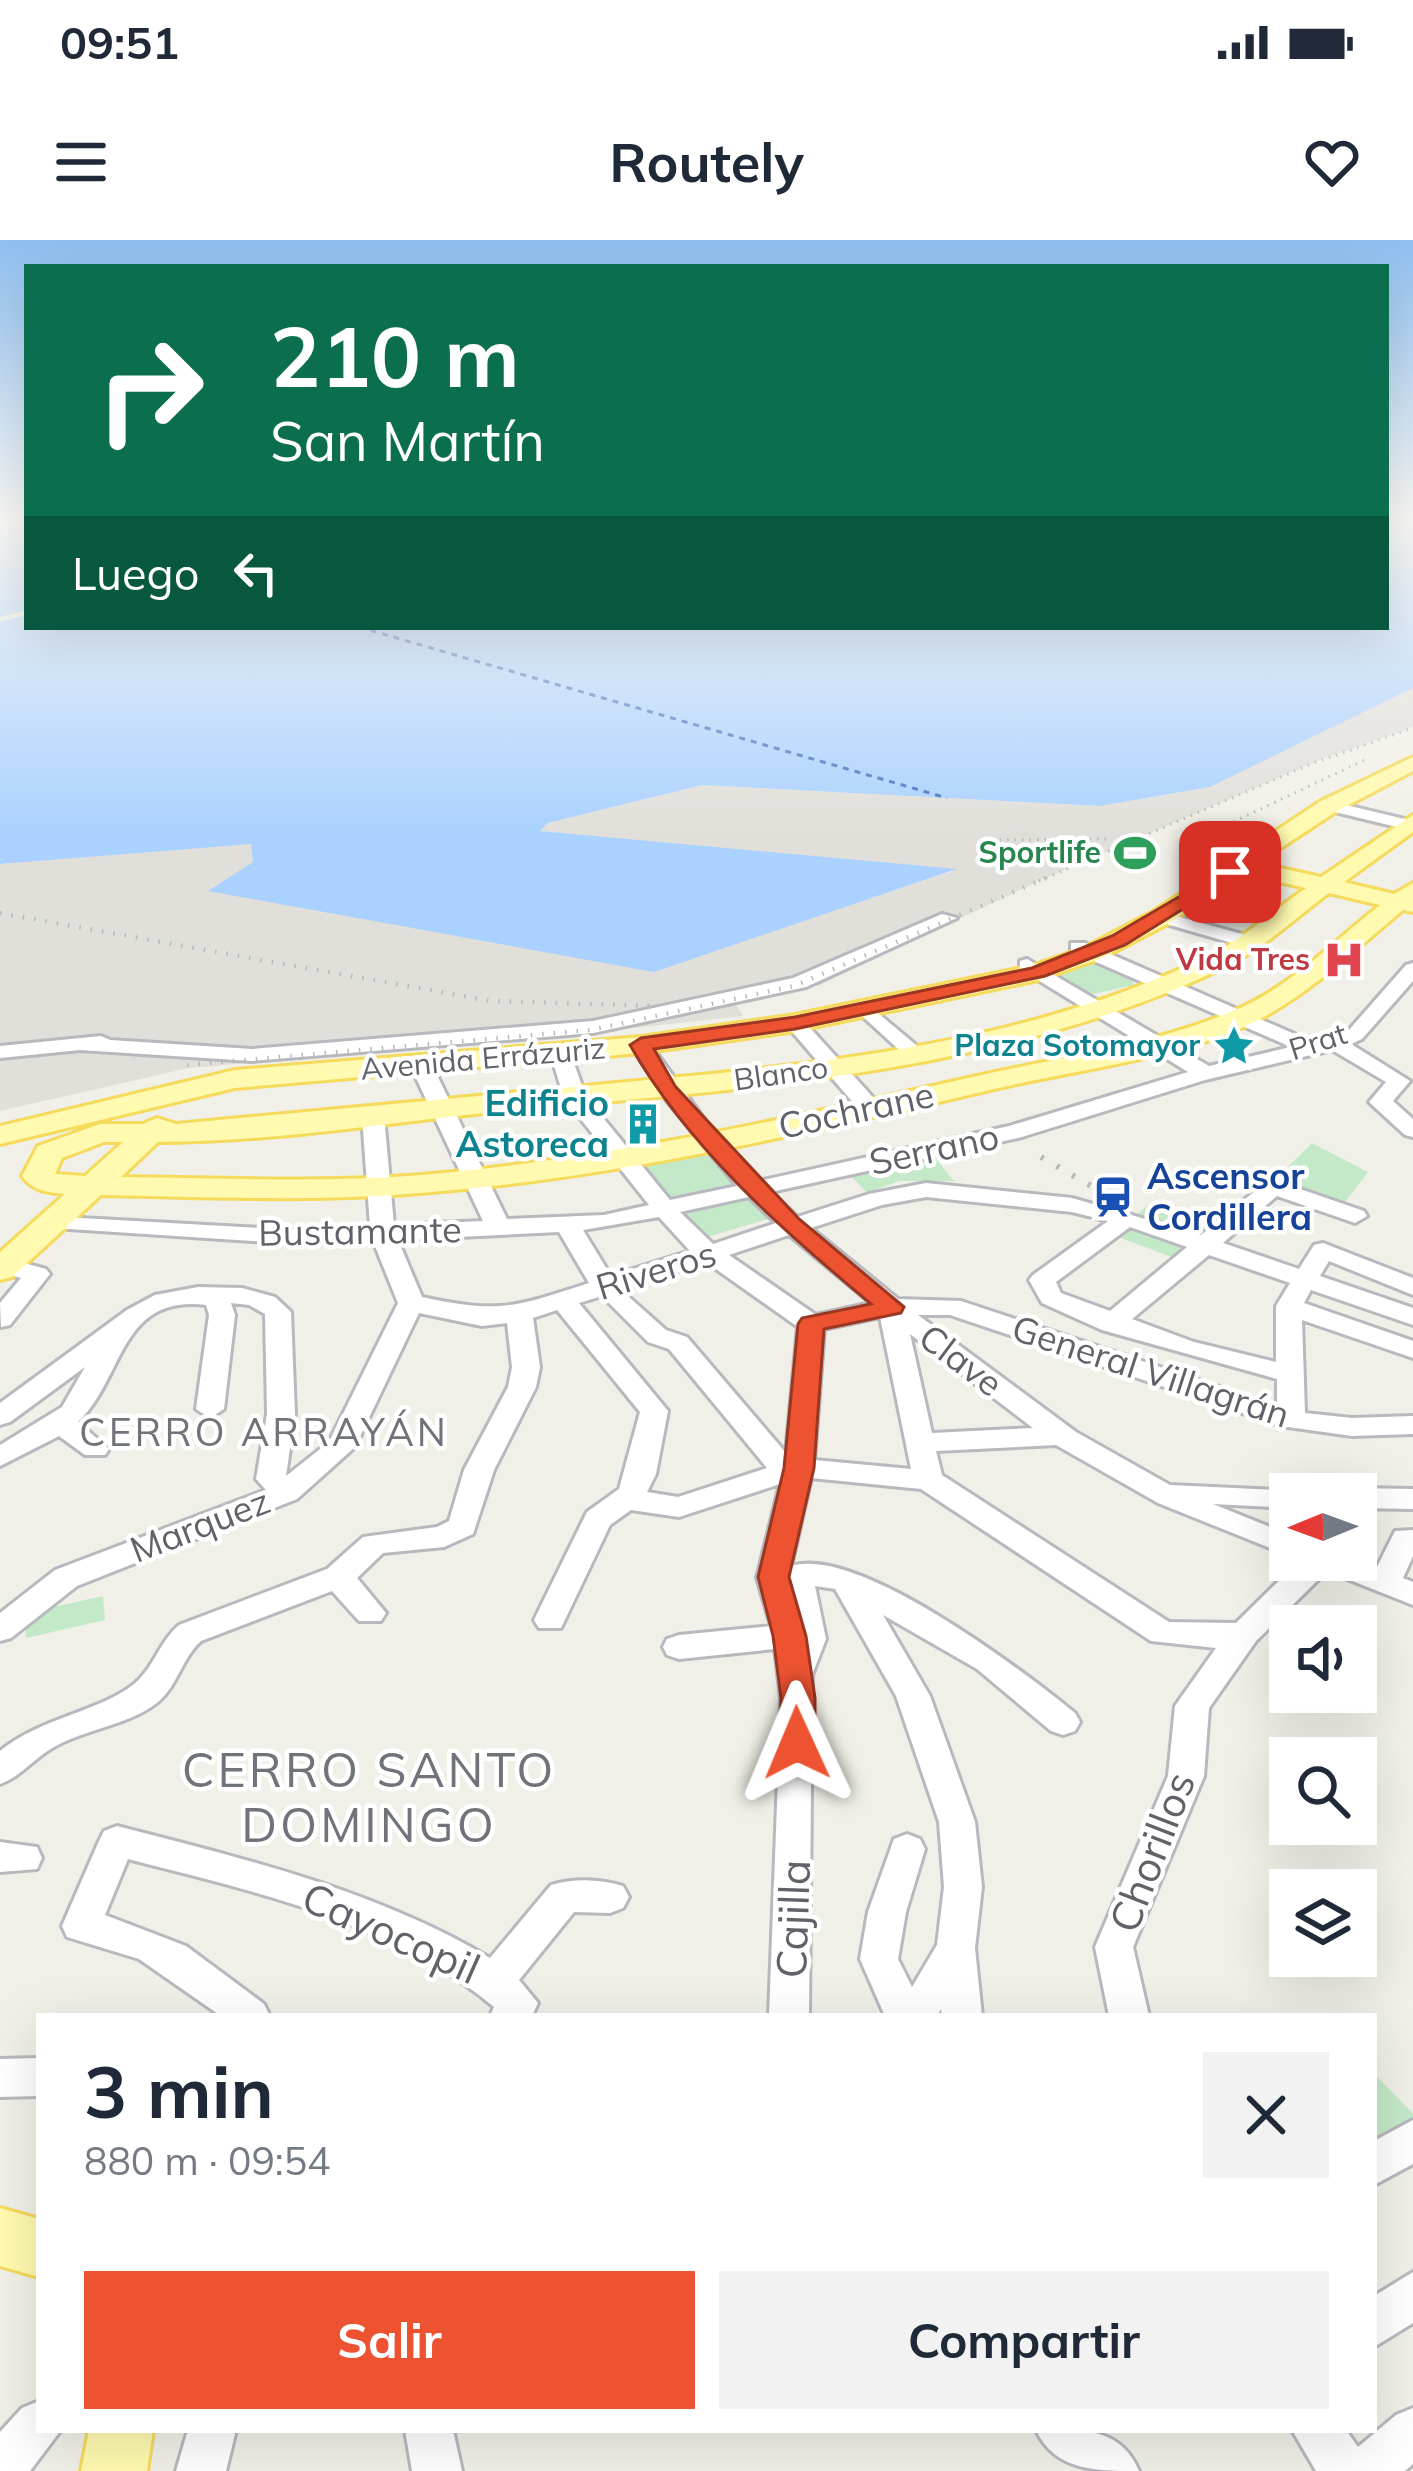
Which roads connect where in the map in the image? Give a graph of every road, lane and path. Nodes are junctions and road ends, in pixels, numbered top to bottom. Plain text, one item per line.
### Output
1 (1413, 759) edge
2 (1329, 806) junction
3 (1412, 824) edge
4 (1232, 864) junction
5 (1325, 885) junction
6 (1409, 899) edge
7 (1162, 917) junction
8 (948, 918) dead end
9 (1249, 942) junction
10 (1085, 950) junction
11 (1032, 968) junction
12 (1413, 969) edge
13 (1168, 985) junction
14 (1098, 1009) junction
15 (867, 1010) junction
16 (1243, 1017) junction
17 (795, 1023) junction
18 (633, 1040) junction
19 (1157, 1043) junction
20 (1335, 1043) junction
21 (1310, 1048) junction
22 (0, 1052) edge
23 (560, 1052) junction
24 (915, 1054) junction
25 (421, 1065) junction
26 (832, 1067) junction
27 (1202, 1074) junction
28 (210, 1083) junction
29 (157, 1089) junction
30 (666, 1089) junction
31 (575, 1097) junction
32 (871, 1108) junction
33 (445, 1110) junction
34 (373, 1116) junction
35 (9, 1126) edge
36 (1413, 1130) edge
37 (150, 1132) junction
38 (711, 1140) junction
39 (622, 1158) junction
40 (38, 1176) junction
41 (477, 1179) junction
42 (90, 1185) junction
43 (378, 1187) junction
44 (756, 1188) junction
45 (665, 1210) junction
46 (1355, 1216) dead end
47 (1127, 1218) junction
48 (54, 1221) junction
49 (567, 1225) junction
50 (793, 1226) junction
51 (499, 1228) junction
52 (383, 1234) junction
53 (1208, 1247) junction
54 (709, 1254) junction
55 (2, 1268) edge
56 (1413, 1287) edge
57 (610, 1291) junction
58 (1296, 1294) junction
59 (190, 1295) junction
60 (562, 1299) junction
61 (411, 1303) junction
62 (891, 1307) junction
63 (519, 1314) junction
64 (1413, 1317) edge
65 (1, 1319) edge
66 (811, 1324) junction
67 (1112, 1324) junction
68 (122, 1327) junction
69 (657, 1336) junction
70 (1413, 1350) edge
71 (604, 1353) junction
72 (1290, 1374) junction
73 (210, 1409) dead end
74 (0, 1416) edge
75 (1291, 1420) junction
76 (60, 1422) junction
77 (1413, 1426) edge
78 (1060, 1436) junction
79 (921, 1443) junction
80 (95, 1448) dead end
81 (0, 1457) edge
82 (793, 1470) junction
83 (928, 1480) junction
84 (286, 1492) junction
85 (1166, 1494) junction
86 (631, 1495) junction
87 (1269, 1497) edge
88 (1377, 1498) edge
89 (1413, 1499) edge
90 (1269, 1537) edge
91 (1406, 1538) dead end
92 (338, 1577) junction
93 (846, 1580) junction
94 (1298, 1581) edge
95 (1399, 1587) edge
96 (370, 1613) dead end
97 (550, 1620) dead end
98 (0, 1630) edge
99 (1245, 1633) junction
100 (790, 1636) junction
101 (679, 1647) dead end
102 (795, 1674) junction
103 (1063, 1722) dead end
104 (0, 1770) edge
105 (907, 1849) dead end
106 (610, 1897) dead end
107 (956, 1948) junction
108 (508, 1999) edge
109 (247, 2013) edge
110 (789, 2013) edge
111 (903, 2013) edge
112 (918, 2013) edge
113 (962, 2013) edge
114 (1129, 2013) edge
115 (36, 2077) edge
116 (0, 2078) edge
117 (1413, 2140) edge
118 (1377, 2163) edge
119 (0, 2237) edge
120 (36, 2247) edge
121 (1413, 2295) edge
122 (1377, 2322) edge
123 (36, 2428) edge
124 (1413, 2432) edge
125 (120, 2433) edge
126 (211, 2433) edge
127 (430, 2433) edge
128 (1064, 2433) edge
129 (1318, 2433) edge
130 (0, 2468) edge
131 (114, 2471) edge
132 (201, 2471) edge
133 (437, 2471) edge
134 (1114, 2471) edge
135 (1346, 2471) edge
136 (1366, 2471) edge

1 - 2 main road, Avenida Errázuriz
1 - 4 main road, Avenida Errázuriz
2 - 3 street
2 - 4 main road, Avenida Errázuriz
3 - 5 main road, Blanco
4 - 5 main road
4 - 7 main road, Avenida Errázuriz
4 - 10 main road, Avenida Errázuriz
5 - 6 main road
5 - 9 main road, Blanco
6 - 16 main road, Cochrane
7 - 9 street
7 - 10 main road, Avenida Errázuriz
8 - 22 street
9 - 13 main road, Blanco
10 - 11 main road, Avenida Errázuriz
10 - 13 street
11 - 14 street
11 - 15 main road, Avenida Errázuriz
11 - 18 main road, Avenida Errázuriz
12 - 20 street, Prat
13 - 14 main road, Blanco
13 - 16 street
14 - 19 street
14 - 24 main road, Blanco
15 - 17 main road, Avenida Errázuriz
15 - 24 street
16 - 19 main road, Cochrane
16 - 21 street
17 - 18 main road, Avenida Errázuriz
17 - 26 street
18 - 23 main road, Avenida Errázuriz
18 - 29 main road, Avenida Errázuriz
18 - 30 street, Clave
19 - 27 street
19 - 32 main road, Cochrane
20 - 21 street, Prat
20 - 36 street
21 - 27 street, Prat
23 - 25 main road, Avenida Errázuriz
23 - 31 street
24 - 26 main road, Blanco
25 - 28 main road, Avenida Errázuriz
25 - 33 street
26 - 30 main road, Blanco
26 - 32 street
27 - 44 street, Serrano
28 - 29 main road, Avenida Errázuriz
28 - 37 main road
29 - 35 main road, Avenida Errázuriz
29 - 37 main road
30 - 31 main road, Blanco
30 - 38 street, Clave
31 - 33 main road, Blanco
31 - 39 street
32 - 38 main road, Cochrane
33 - 34 main road, Blanco
33 - 41 street
34 - 37 main road, Blanco
34 - 43 street
35 - 40 main road
37 - 40 main road, Blanco
37 - 42 main road
38 - 39 main road, Cochrane
38 - 44 street, Clave
39 - 41 main road, Cochrane
39 - 45 street
40 - 42 main road, Cochrane
40 - 48 main road
41 - 43 main road, Cochrane
41 - 51 street
42 - 43 main road, Cochrane
42 - 48 main road
43 - 52 street
44 - 45 street, Serrano
44 - 50 street, Clave
45 - 49 street, Bustamante
45 - 54 street
46 - 53 street
47 - 50 street, Riveros
47 - 53 street, Riveros
47 - 67 street
48 - 52 street, Bustamante
48 - 55 main road
49 - 51 street, Bustamante
49 - 57 street
50 - 54 street, Riveros
50 - 62 street, Clave
51 - 52 street, Bustamante
52 - 61 street
53 - 58 street, Riveros
53 - 67 street
54 - 57 street, Riveros
54 - 66 street
55 - 65 street
56 - 58 street
57 - 60 street, Riveros
57 - 69 street
58 - 64 street
58 - 70 street
58 - 72 street
59 - 68 street
59 - 73 street
59 - 84 street
60 - 63 street, Riveros
60 - 71 street
61 - 63 street, Riveros
61 - 84 street, Marquez
62 - 66 street, General Villagrán
62 - 75 street, General Villagrán
62 - 78 street, Clave
62 - 79 street
63 - 92 street
66 - 82 street, Cajilla
67 - 72 street
68 - 74 street
68 - 76 street
69 - 71 street
69 - 82 street
71 - 86 street
72 - 75 street
75 - 77 street, General Villagrán
76 - 80 street
76 - 81 street
78 - 79 street
78 - 85 street, Clave
79 - 83 street
82 - 83 street
82 - 86 street
82 - 100 street, Cajilla
83 - 99 street
84 - 98 street, Marquez
85 - 87 street
85 - 90 street, Clave
86 - 97 street
88 - 89 street
91 - 95 street
92 - 96 street
92 - 104 street
93 - 102 street
93 - 103 street
93 - 107 street
94 - 99 street, Chorillos
99 - 114 street, Chorillos
100 - 101 street
100 - 102 street, Cajilla
102 - 110 street, Cajilla
105 - 111 street
106 - 108 street
107 - 112 street
107 - 113 street
108 - 109 street, Cayocopil
115 - 116 street
117 - 118 street
119 - 120 main road
121 - 122 street
123 - 130 street
124 - 136 street
125 - 131 main road
126 - 132 street
127 - 133 street
128 - 134 street
129 - 135 street

